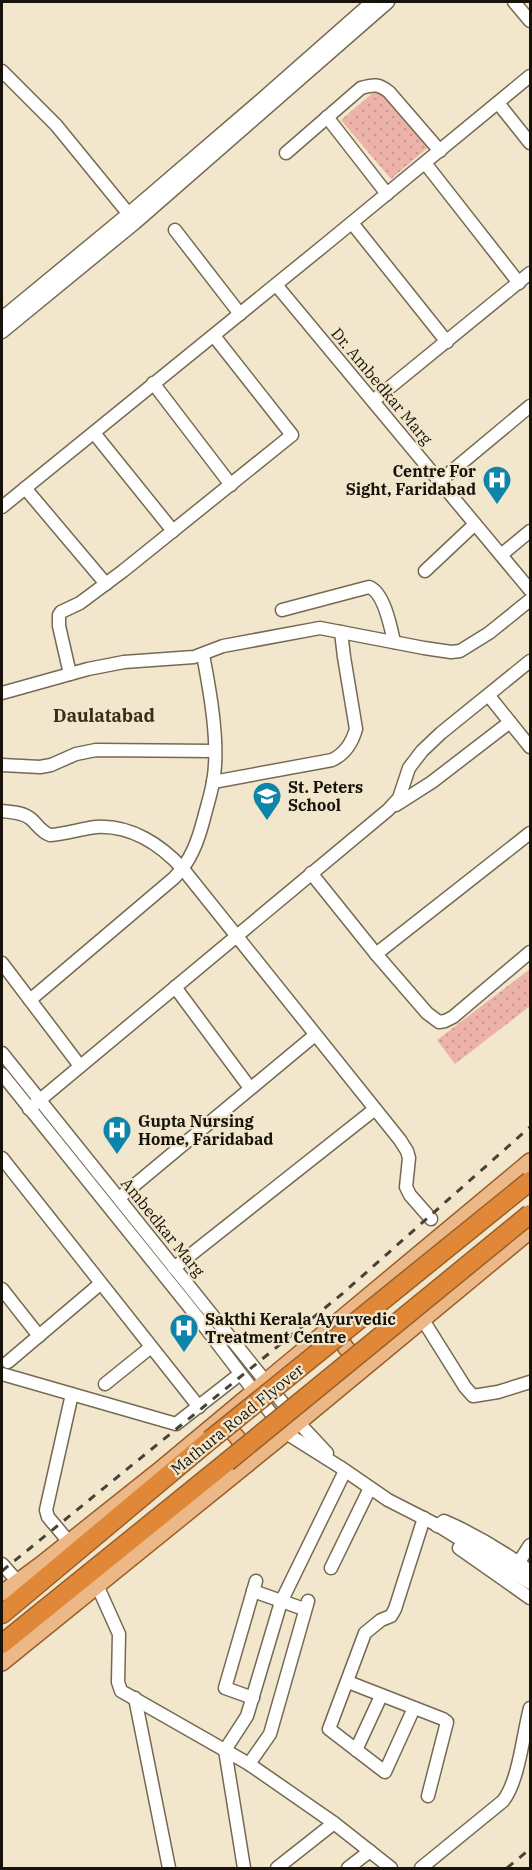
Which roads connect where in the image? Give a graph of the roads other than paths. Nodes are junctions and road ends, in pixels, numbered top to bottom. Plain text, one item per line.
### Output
1 (372, 2) edge
2 (386, 2) edge
3 (514, 2) edge
4 (531, 21) edge
5 (2, 72) edge
6 (531, 76) edge
7 (498, 103) junction
8 (327, 117) junction
9 (531, 143) edge
10 (440, 151) junction
11 (286, 153) dead end
12 (425, 164) junction
13 (387, 194) junction
14 (132, 218) junction
15 (352, 223) junction
16 (175, 230) dead end
17 (531, 273) edge
18 (519, 283) junction
19 (277, 286) junction
20 (240, 314) junction
21 (2, 318) edge
22 (2, 332) edge
23 (214, 336) junction
24 (447, 342) junction
25 (153, 383) junction
26 (373, 401) junction
27 (531, 406) edge
28 (94, 433) junction
29 (440, 481) junction
30 (231, 484) junction
31 (25, 488) junction
32 (2, 507) edge
33 (475, 524) junction
34 (173, 531) junction
35 (531, 531) edge
36 (501, 555) junction
37 (425, 571) dead end
38 (105, 584) junction
39 (531, 590) edge
40 (531, 600) edge
41 (282, 610) dead end
42 (341, 632) junction
43 (394, 642) junction
44 (203, 655) junction
45 (531, 662) edge
46 (70, 674) junction
47 (2, 693) edge
48 (489, 696) junction
49 (510, 722) junction
50 (531, 747) edge
51 (214, 751) junction
52 (2, 765) edge
53 (213, 782) junction
54 (387, 810) junction
55 (2, 811) edge
56 (531, 833) edge
57 (183, 868) junction
58 (311, 873) junction
59 (236, 936) junction
60 (531, 952) edge
61 (376, 954) junction
62 (2, 963) edge
63 (175, 987) junction
64 (30, 1000) junction
65 (315, 1035) junction
66 (2, 1053) edge
67 (80, 1066) junction
68 (2, 1074) edge
69 (250, 1088) junction
70 (39, 1100) junction
71 (29, 1109) junction
72 (375, 1109) junction
73 (531, 1161) edge
74 (3, 1163) edge
75 (531, 1181) edge
76 (119, 1198) junction
77 (531, 1214) edge
78 (431, 1219) dead end
79 (531, 1231) edge
80 (174, 1268) junction
81 (100, 1284) junction
82 (2, 1289) edge
83 (340, 1319) junction
84 (423, 1320) junction
85 (39, 1336) junction
86 (151, 1347) junction
87 (373, 1361) junction
88 (8, 1362) dead end
89 (2, 1374) edge
90 (240, 1374) junction
91 (266, 1381) junction
92 (531, 1382) edge
93 (105, 1384) dead end
94 (252, 1390) junction
95 (72, 1394) junction
96 (199, 1407) junction
97 (298, 1422) junction
98 (210, 1428) junction
99 (286, 1432) junction
100 (163, 1467) junction
101 (242, 1468) junction
102 (343, 1469) junction
103 (370, 1488) junction
104 (424, 1518) junction
105 (437, 1525) junction
106 (69, 1542) junction
107 (531, 1545) edge
108 (519, 1562) junction
109 (2, 1564) edge
110 (331, 1568) dead end
111 (531, 1571) edge
112 (17, 1581) junction
113 (531, 1582) edge
114 (97, 1585) junction
115 (2, 1593) edge
116 (531, 1598) edge
117 (281, 1602) junction
118 (2, 1614) edge
119 (2, 1644) edge
120 (2, 1662) edge
121 (348, 1682) junction
122 (381, 1696) junction
123 (135, 1698) junction
124 (254, 1698) junction
125 (414, 1708) junction
126 (531, 1708) edge
127 (225, 1750) junction
128 (356, 1750) junction
129 (249, 1764) junction
130 (428, 1796) dead end
131 (334, 1823) junction
132 (370, 1851) junction
133 (169, 1869) edge
134 (244, 1869) edge
135 (277, 1869) edge
136 (348, 1869) edge
137 (391, 1869) edge
138 (422, 1869) edge

1 - 14 street
2 - 14 street
3 - 4 street
5 - 14 street
6 - 7 street
7 - 9 street
7 - 10 street
8 - 10 street
8 - 11 street
8 - 13 street
10 - 12 street
12 - 13 street
12 - 18 street
13 - 15 street
14 - 21 street
14 - 22 street
15 - 19 street
15 - 24 street
16 - 20 street
17 - 18 street
18 - 24 street
19 - 20 street
19 - 26 street, Dr. Ambedkar Marg
20 - 23 street
23 - 25 street
23 - 30 street
24 - 26 street
25 - 28 street
25 - 30 street
26 - 29 street, Dr. Ambedkar Marg
27 - 29 street
28 - 31 street
28 - 34 street
29 - 33 street, Dr. Ambedkar Marg
30 - 34 street
31 - 32 street
31 - 38 street
33 - 36 street, Dr. Ambedkar Marg
33 - 37 street
34 - 38 street
35 - 36 street
36 - 39 street, Dr. Ambedkar Marg
38 - 46 street
40 - 43 street
41 - 43 street
42 - 43 street
42 - 44 street
42 - 53 street
44 - 46 street
44 - 51 street
45 - 48 street
46 - 47 street
48 - 49 street
48 - 54 street
49 - 50 street
49 - 54 street
51 - 52 street
51 - 53 street
53 - 57 street
54 - 58 street
55 - 57 street
56 - 61 street
57 - 59 street
57 - 64 street
58 - 59 street
58 - 61 street
59 - 63 street
59 - 65 street
60 - 61 street
62 - 64 street
63 - 67 street
63 - 69 street
64 - 67 street
65 - 69 street
65 - 72 street
66 - 70 street, Ambedkar Marg
67 - 70 street
68 - 71 street, Ambedkar Marg
69 - 76 street
70 - 71 street
70 - 76 street, Ambedkar Marg
71 - 90 street, Ambedkar Marg
72 - 78 street
72 - 80 street
73 - 83 main road
74 - 81 street
75 - 118 highway, Mathura Road Flyover, bridge
76 - 80 street, Ambedkar Marg
77 - 119 highway, Mathura Road Flyover, bridge
79 - 84 main road
80 - 91 street, Ambedkar Marg
81 - 85 street
81 - 86 street
82 - 85 street
83 - 87 main road
83 - 91 main road
84 - 87 main road
84 - 92 street
85 - 88 street
86 - 93 street
86 - 96 street
87 - 97 main road
89 - 95 street
90 - 94 street, Ambedkar Marg
90 - 96 street
91 - 94 main road
91 - 97 street, Ambedkar Marg
94 - 98 main road
94 - 99 street, Ambedkar Marg
94 - 100 main road
95 - 96 street
95 - 106 street
97 - 99 main road
97 - 102 street, Ambedkar Marg
98 - 100 main road
98 - 101 main road
99 - 101 main road
99 - 102 street, Ambedkar Marg
100 - 106 main road
101 - 114 main road
102 - 103 street
102 - 117 street
103 - 104 street
103 - 110 street
104 - 105 street
104 - 121 street
105 - 108 street
105 - 113 street
105 - 116 street
106 - 112 main road
107 - 108 street
108 - 111 street
109 - 112 street
112 - 115 main road
114 - 120 main road
114 - 123 street
117 - 124 street
117 - 124 street
117 - 129 street
121 - 122 street
121 - 128 street
122 - 125 street
122 - 128 street
123 - 127 street
123 - 133 street
124 - 127 street
125 - 128 street
125 - 130 street
126 - 138 street
127 - 129 street
127 - 134 street
129 - 131 street
131 - 132 street
131 - 135 street
132 - 136 street
132 - 137 street

